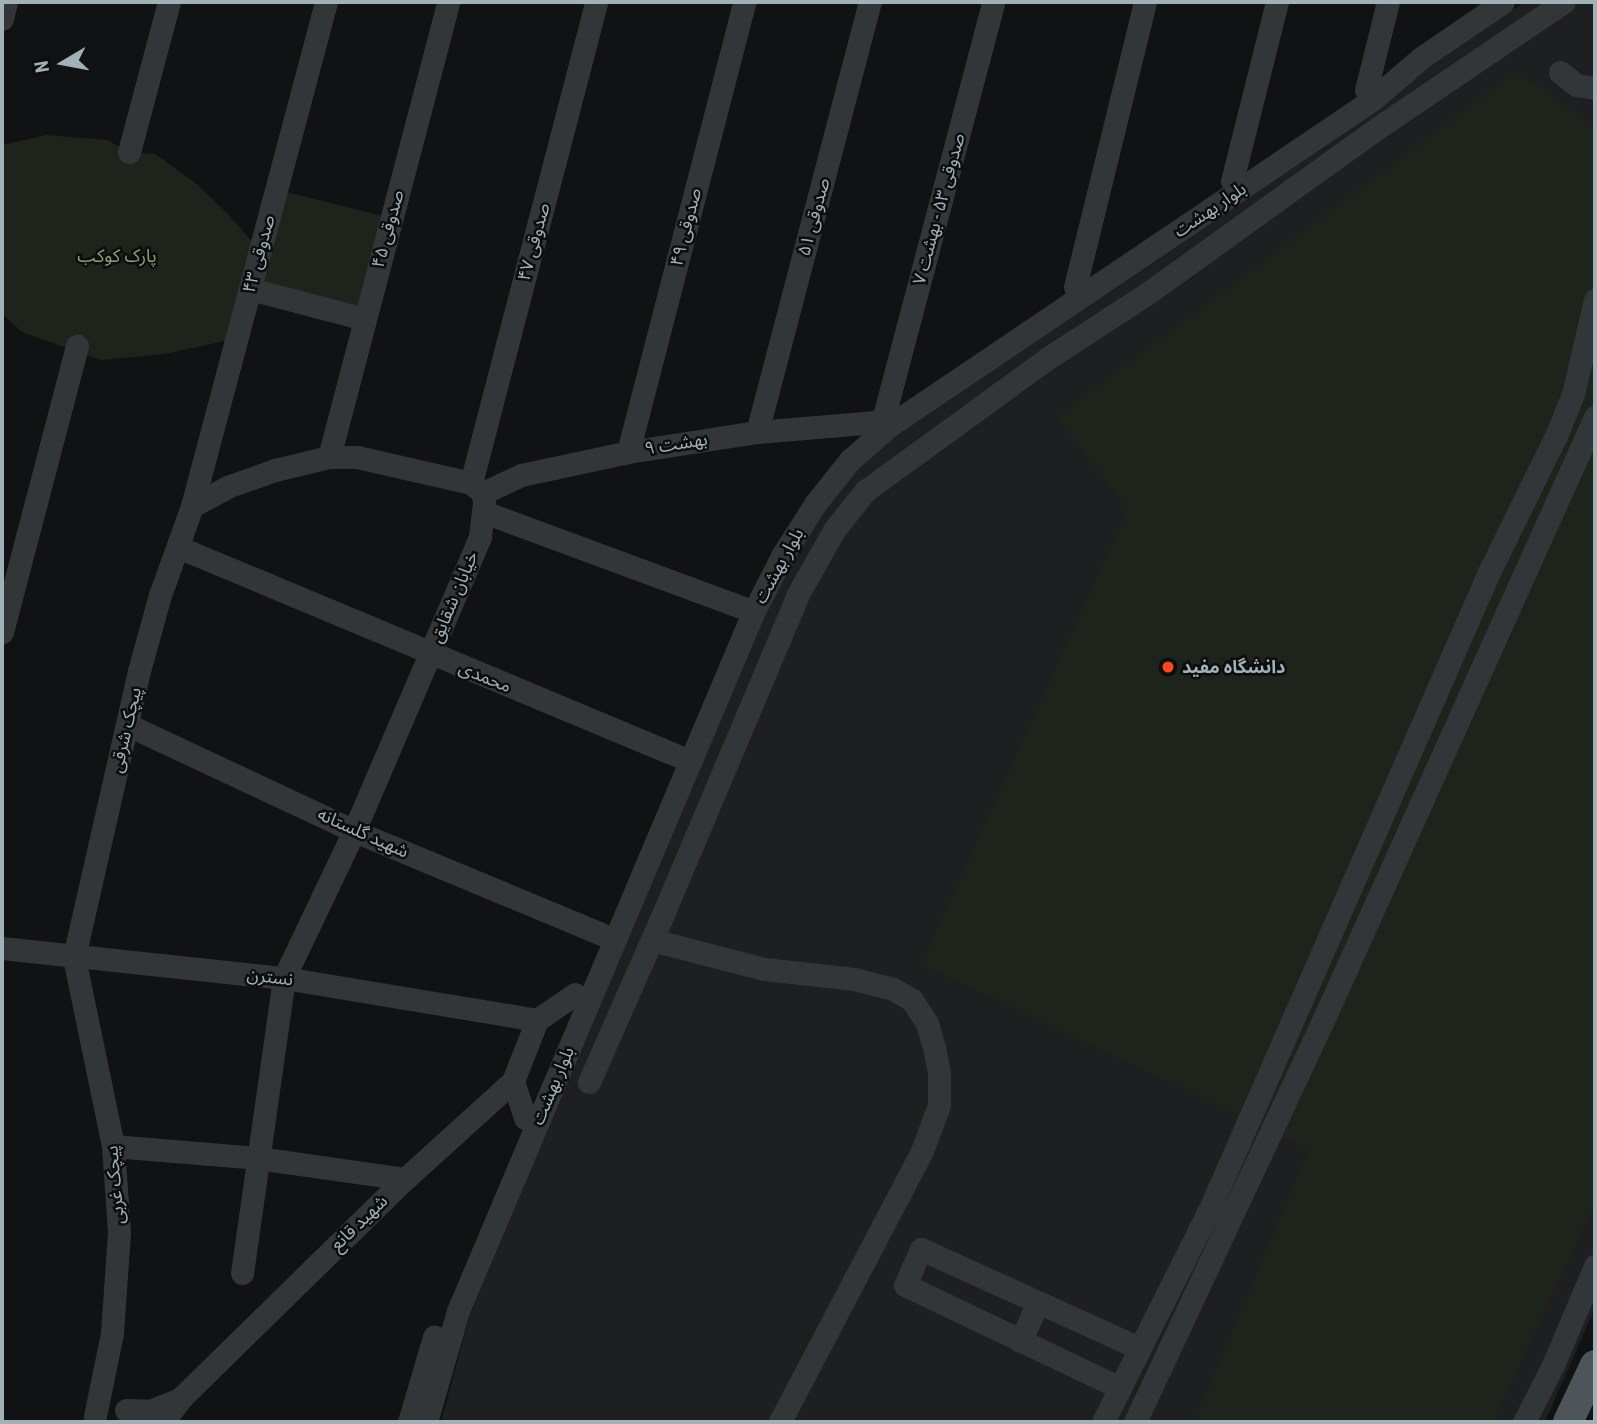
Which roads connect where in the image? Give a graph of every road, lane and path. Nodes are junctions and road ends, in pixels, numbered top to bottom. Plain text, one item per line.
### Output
1 (6, 2) edge
2 (169, 2) edge
3 (326, 2) edge
4 (448, 2) edge
5 (596, 2) edge
6 (744, 2) edge
7 (870, 2) edge
8 (993, 2) edge
9 (1144, 2) edge
10 (1277, 2) edge
11 (1388, 2) edge
12 (1480, 2) edge
13 (1503, 2) edge
14 (1564, 2) edge
15 (2, 19) edge
16 (1560, 72) dead end
17 (1595, 88) edge
18 (1366, 90) junction
19 (129, 152) dead end
20 (1232, 181) junction
21 (1075, 287) junction
22 (250, 289) junction
23 (1595, 300) edge
24 (364, 319) junction
25 (77, 346) dead end
26 (1595, 417) edge
27 (880, 419) junction
28 (757, 432) junction
29 (628, 452) junction
30 (329, 457) junction
31 (479, 496) junction
32 (192, 506) junction
33 (178, 547) junction
34 (741, 607) junction
35 (2, 632) edge
36 (429, 654) junction
37 (128, 725) junction
38 (678, 755) junction
39 (354, 831) junction
40 (602, 934) junction
41 (652, 940) junction
42 (2, 948) edge
43 (74, 957) junction
44 (284, 978) junction
45 (575, 994) junction
46 (537, 1020) junction
47 (513, 1081) junction
48 (589, 1082) dead end
49 (525, 1118) junction
50 (113, 1146) junction
51 (258, 1158) junction
52 (405, 1178) junction
53 (1595, 1266) edge
54 (242, 1273) dead end
55 (1038, 1303) junction
56 (1020, 1340) junction
57 (1139, 1348) junction
58 (1595, 1364) edge
59 (1118, 1387) junction
60 (182, 1398) junction
61 (106, 1417) edge
62 (163, 1422) edge
63 (409, 1422) edge
64 (426, 1422) edge
65 (780, 1422) edge
66 (1103, 1422) edge
67 (1135, 1422) edge
68 (1524, 1422) edge
69 (1569, 1422) edge

1 - 15 street
2 - 19 street
3 - 22 street, صدوقی ۴۳
4 - 24 street, صدوقی ۴۵
5 - 31 street, صدوقی ۴۷
6 - 29 street, صدوقی ۴۹
7 - 28 street, صدوقی ۵۱
8 - 27 street, صدوقی ۵۳ - بهشت ۷
9 - 21 street
10 - 20 street
11 - 18 street
12 - 18 street, بلوار بهشت
13 - 64 street, بلوار بهشت
14 - 41 street
16 - 17 street
18 - 20 street, بلوار بهشت
20 - 21 street, بلوار بهشت
21 - 27 street, بلوار بهشت
22 - 24 street
22 - 32 street, صدوقی ۴۳
23 - 57 street
24 - 30 street, صدوقی ۴۵
25 - 35 street
26 - 67 street
27 - 28 street, بهشت ۹
27 - 34 street, بلوار بهشت
28 - 29 street, بهشت ۹
29 - 31 street, بهشت ۹
30 - 31 street
30 - 32 street
31 - 34 street
31 - 36 street, خیابان شقایق
32 - 33 street, پیچک شرقی
33 - 36 street, محمدی
33 - 37 street, پیچک شرقی
34 - 38 street, بلوار بهشت
36 - 38 street, محمدی
36 - 39 street, خیابان شقایق
37 - 39 street, شهید گلستانه
37 - 43 street, پیچک شرقی
38 - 40 street, بلوار بهشت
39 - 40 street, شهید گلستانه
39 - 44 street, خیابان شقایق
40 - 45 street, بلوار بهشت
41 - 48 street
41 - 65 street
42 - 43 street, نسترن
43 - 44 street, نسترن
43 - 50 street, پیچک غربی
44 - 46 street, نسترن
44 - 51 street, خیابان شقایق
45 - 46 street
45 - 49 street, بلوار بهشت
46 - 47 street
47 - 49 street
47 - 52 street, شهید قانع
49 - 63 street, بلوار بهشت
50 - 51 street
50 - 61 street, پیچک غربی
51 - 52 street
51 - 54 street, خیابان شقایق
52 - 60 street, شهید قانع
53 - 68 street
55 - 56 street
55 - 56 street
55 - 57 street
56 - 59 street
57 - 59 street
58 - 69 main road
59 - 66 street
60 - 61 street
60 - 62 street, شهید قانع

